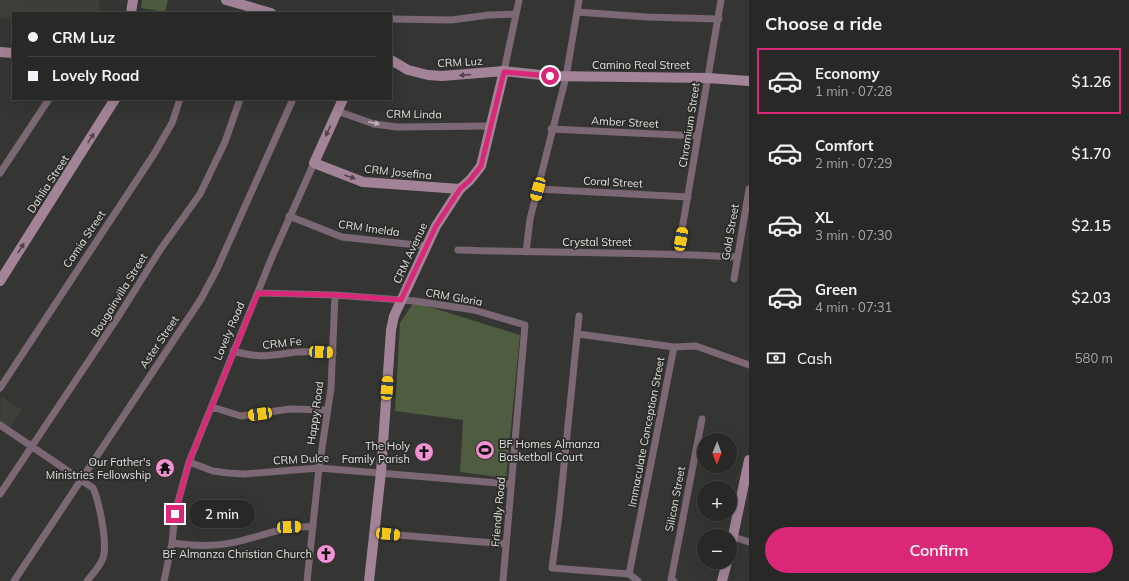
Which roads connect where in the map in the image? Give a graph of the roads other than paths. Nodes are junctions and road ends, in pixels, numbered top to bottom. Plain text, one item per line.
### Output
1 (133, 0) edge
2 (226, 0) edge
3 (519, 0) edge
4 (579, 0) edge
5 (721, 0) edge
6 (132, 12) edge
7 (268, 12) edge
8 (577, 12) junction
9 (516, 14) junction
10 (392, 19) edge
11 (718, 19) junction
12 (0, 52) edge
13 (12, 53) edge
14 (392, 61) edge
15 (504, 72) junction
16 (533, 75) joint
17 (566, 77) junction
18 (708, 78) junction
19 (749, 81) edge
20 (48, 100) edge
21 (114, 100) edge
22 (180, 100) edge
23 (240, 100) edge
24 (293, 100) edge
25 (343, 100) edge
26 (337, 111) junction
27 (492, 126) junction
28 (551, 129) junction
29 (698, 136) junction
30 (314, 163) junction
31 (0, 173) edge
32 (460, 189) junction
33 (538, 189) junction
34 (749, 189) edge
35 (688, 196) junction
36 (290, 216) junction
37 (426, 246) junction
38 (458, 250) dead end
39 (526, 252) junction
40 (678, 253) junction
41 (736, 256) junction
42 (734, 279) dead end
43 (0, 281) edge
44 (258, 293) junction
45 (335, 295) junction
46 (401, 300) junction
47 (579, 316) dead end
48 (525, 325) joint
49 (578, 334) junction
50 (674, 347) junction
51 (233, 351) junction
52 (333, 353) junction
53 (749, 365) edge
54 (0, 388) edge
55 (212, 407) junction
56 (327, 410) junction
57 (702, 419) dead end
58 (0, 425) edge
59 (32, 446) junction
60 (749, 460) edge
61 (189, 462) junction
62 (319, 468) junction
63 (381, 472) junction
64 (747, 476) edge
65 (81, 479) junction
66 (511, 484) junction
67 (0, 494) edge
68 (313, 527) junction
69 (735, 529) edge
70 (374, 533) junction
71 (737, 538) edge
72 (749, 542) edge
73 (172, 543) junction
74 (506, 544) junction
75 (725, 569) edge
76 (629, 574) junction
77 (14, 581) edge
78 (87, 581) edge
79 (164, 581) edge
80 (307, 581) edge
81 (369, 581) edge
82 (503, 581) edge
83 (638, 581) edge
84 (674, 581) edge
85 (722, 581) edge

1 - 6 street
2 - 7 street
3 - 9 street, CRM Avenue
4 - 8 street
5 - 11 street, Chromium Street
8 - 11 street
8 - 17 street
9 - 10 street
9 - 15 street, CRM Avenue
11 - 18 street, Chromium Street
12 - 13 street
15 -> 14 street, CRM Luz
15 - 16 street, CRM Luz
15 - 27 street, CRM Avenue
16 - 17 street, Camino Real Street
17 - 18 street, Camino Real Street
17 - 28 street
18 - 19 street, Camino Real Street
18 - 29 street, Chromium Street
20 - 31 street
43 -> 21 street, Dahlia Street
22 - 54 street, Camia Street
23 - 59 street, Bougainvilla Street
24 - 65 street, Aster Street
25 - 26 street, Lovely Road
26 -> 27 street, CRM Linda
26 -> 30 street, Lovely Road
27 - 32 street, CRM Avenue
28 - 29 street, Amber Street
28 - 33 street
29 - 35 street, Chromium Street
30 -> 32 street, CRM Josefina
30 - 36 street, Lovely Road
32 - 37 street, CRM Avenue
33 - 35 street, Coral Street
33 - 39 street
34 - 41 street, Gold Street
35 - 40 street, Chromium Street
36 - 37 street, CRM Imelda
36 - 44 street, Lovely Road
37 - 46 street, CRM Avenue
38 - 39 street, Crystal Street
39 - 40 street, Crystal Street
40 - 41 street, Crystal Street
41 - 42 street, Gold Street
44 - 45 street, CRM Gloria
44 - 51 street, Lovely Road
45 - 46 street, CRM Gloria
45 - 52 street, Happy Road
46 - 48 street, CRM Gloria
46 - 63 street, CRM Avenue
47 - 49 street
48 - 66 street, Friendly Road
49 - 50 street
49 - 76 street
50 - 53 street, Immaculate Conception Street
50 - 76 street, Immaculate Conception Street
51 - 52 street, CRM Fe
51 - 55 street, Lovely Road
52 - 56 street, Happy Road
55 - 56 street
55 - 61 street, Lovely Road
56 - 62 street, Happy Road
57 - 84 street, Silicon Street
58 - 59 street
59 - 65 street
59 - 67 street, Bougainvilla Street
60 - 64 street
61 - 62 street, CRM Dulce
61 - 73 street, Lovely Road
62 - 63 street, CRM Dulce
62 - 68 street, Happy Road
63 - 66 street, CRM Dulce
63 - 70 street, CRM Avenue
64 - 69 street
65 - 77 street, Aster Street
65 - 78 street
66 - 74 street, Friendly Road
68 - 73 street
68 - 80 street, Happy Road
70 - 74 street
70 - 81 street, CRM Avenue
71 - 72 street
73 - 79 street, Lovely Road
74 - 82 street, Friendly Road
75 - 85 street
76 - 83 street

